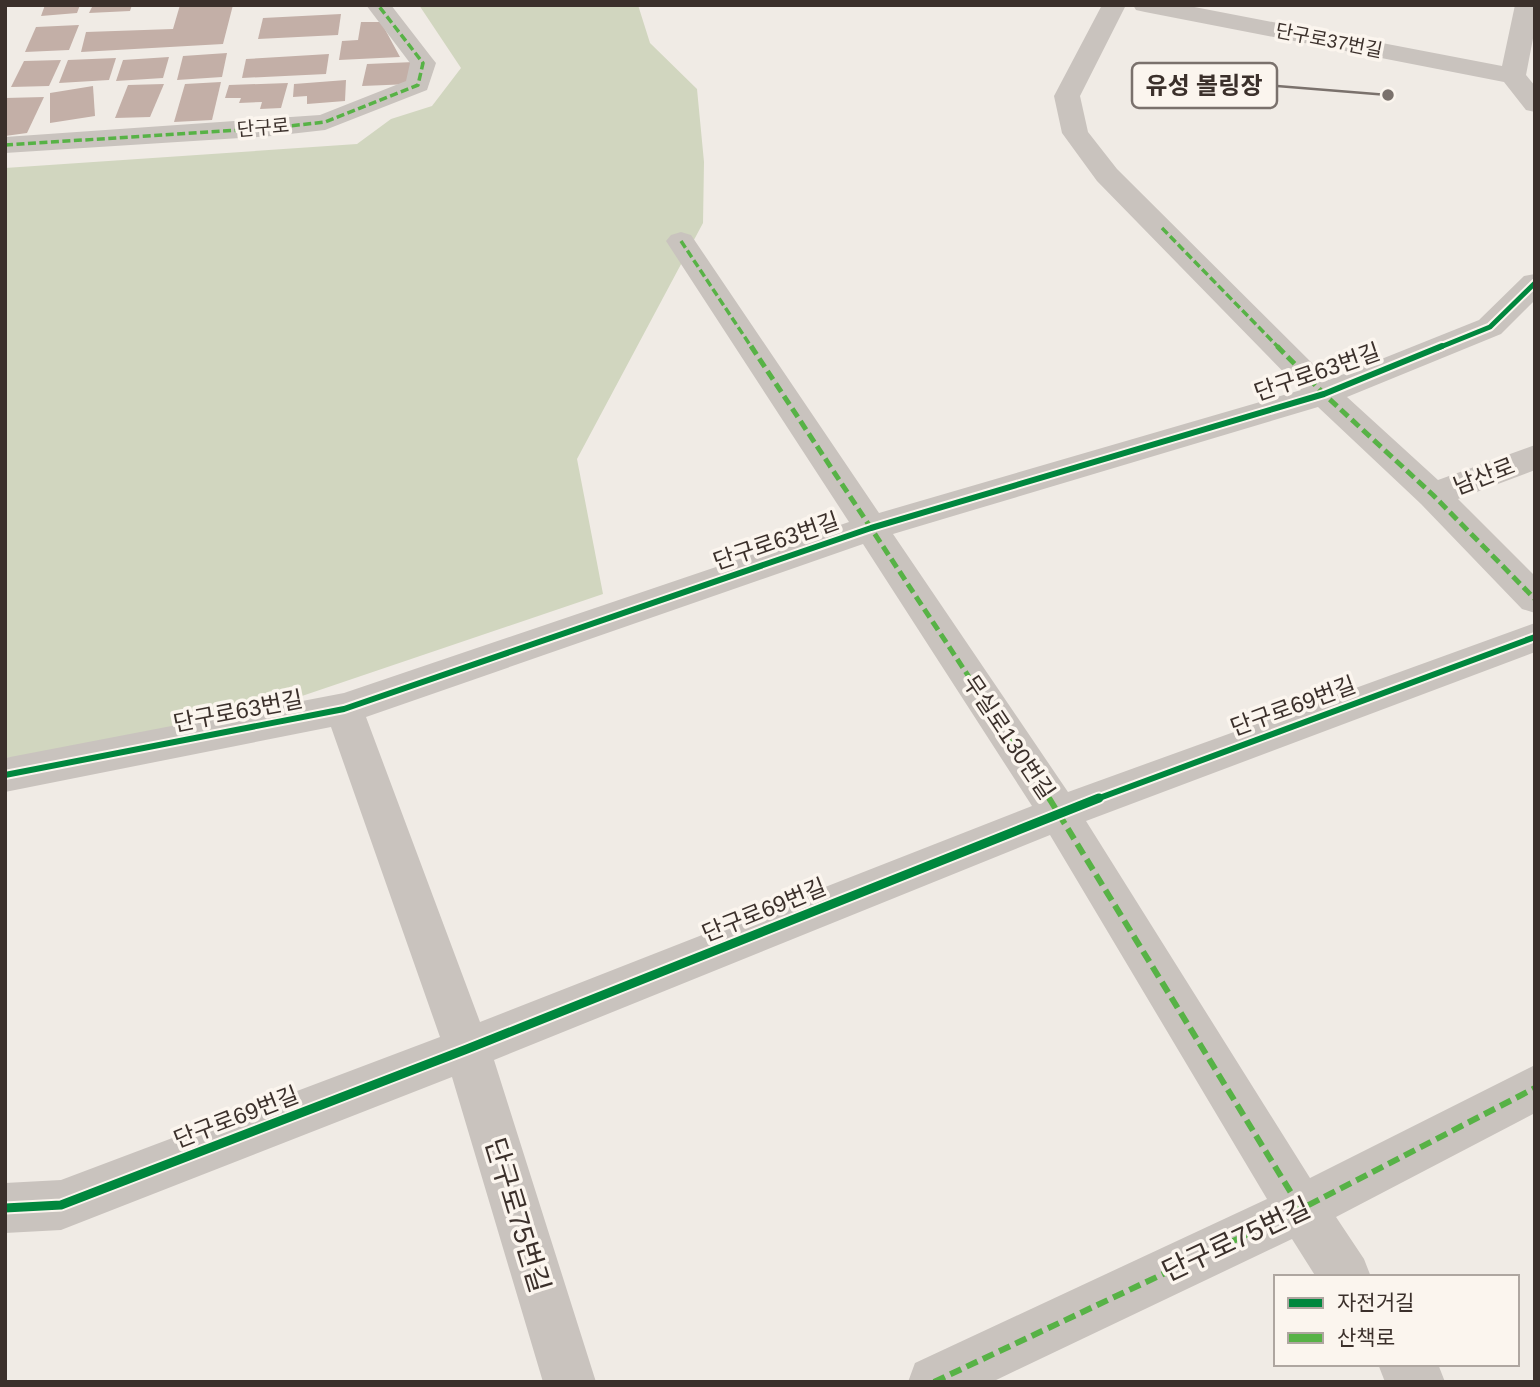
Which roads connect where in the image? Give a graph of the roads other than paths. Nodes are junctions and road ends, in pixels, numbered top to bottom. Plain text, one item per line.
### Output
1 (378, 5) edge
2 (1114, 5) edge
3 (1145, 5) edge
4 (1527, 5) edge
5 (1513, 76) junction
6 (1535, 104) edge
7 (5, 145) edge
8 (681, 241) dead end
9 (1535, 283) edge
10 (1324, 394) junction
11 (1535, 457) edge
12 (1433, 495) junction
13 (871, 528) junction
14 (1535, 599) edge
15 (1535, 637) edge
16 (344, 709) junction
17 (5, 775) edge
18 (1059, 813) junction
19 (467, 1049) junction
20 (1535, 1088) edge
21 (5, 1208) edge
22 (1301, 1209) junction
23 (1345, 1275) edge
24 (1407, 1366) edge
25 (570, 1382) edge
26 (934, 1382) edge
27 (1419, 1382) edge

1 - 7 street, 단구로
2 - 10 street, 단구로63번길
3 - 5 street, 단구로37번길
4 - 5 street
5 - 6 street
8 - 13 street, 무실로130번길
9 - 10 street, 단구로63번길
10 - 12 street
10 - 13 street, 단구로63번길
11 - 12 street, 남산로
12 - 14 street
13 - 16 street, 단구로63번길
13 - 18 street, 무실로130번길
15 - 18 street, 단구로69번길
16 - 17 street, 단구로63번길
16 - 19 street
18 - 19 street, 단구로69번길
18 - 22 street, 무실로130번길
19 - 21 street, 단구로69번길
19 - 25 street, 단구로75번길
20 - 22 street, 단구로75번길
22 - 23 street, 무실로130번길
22 - 26 street, 단구로75번길
24 - 27 street

